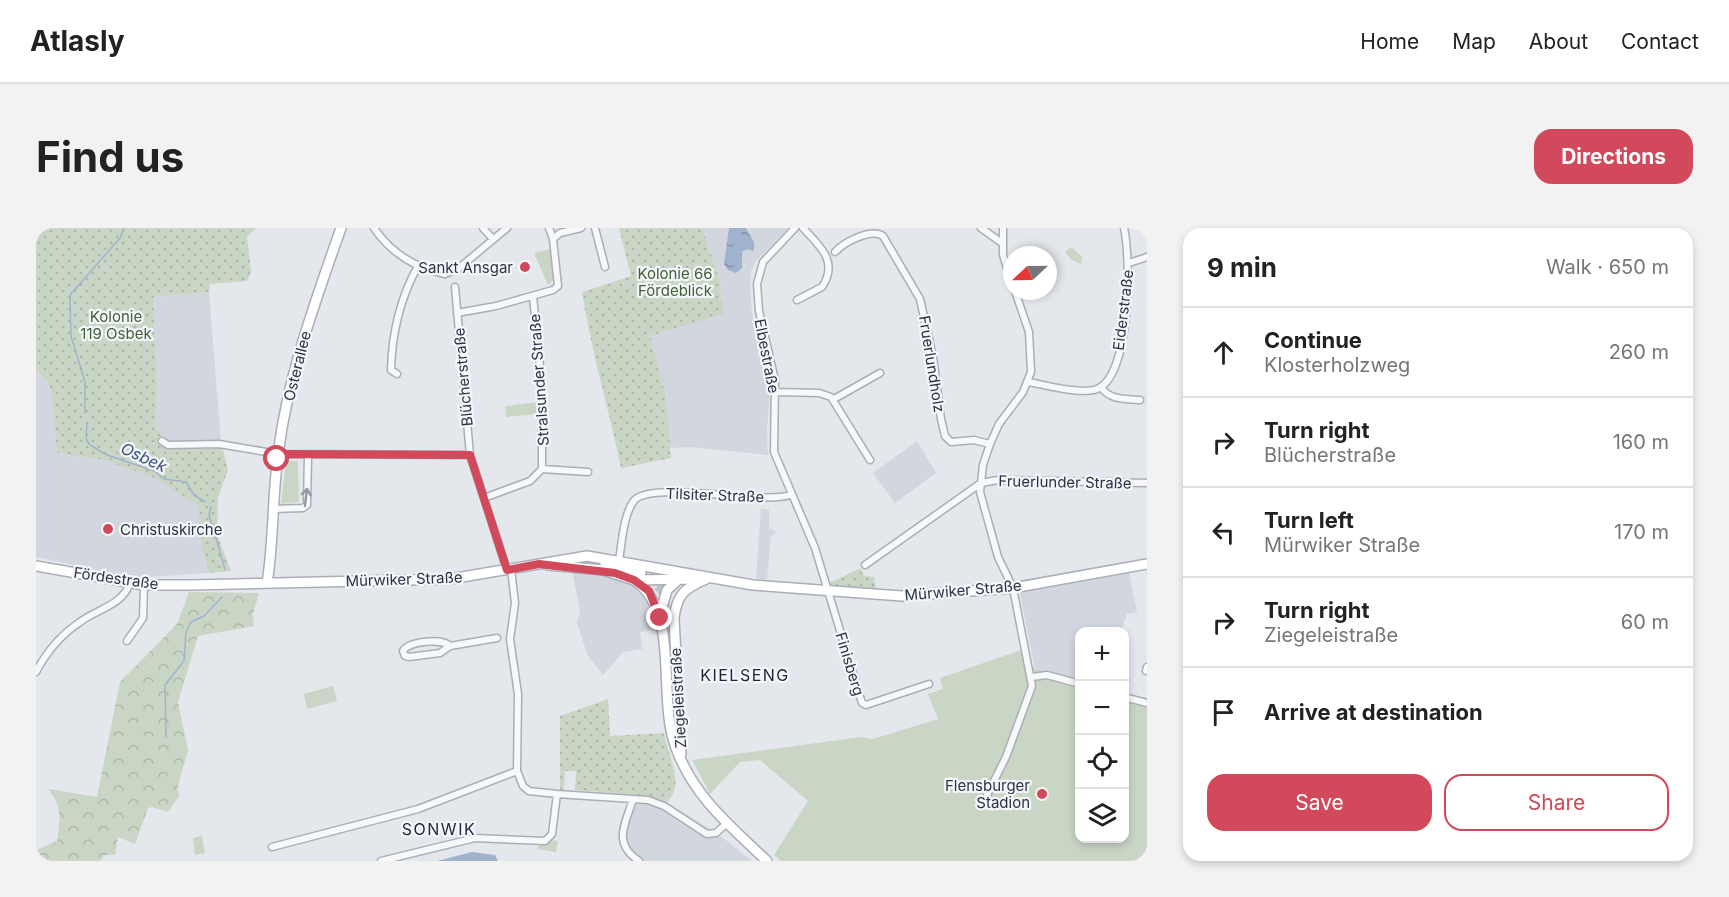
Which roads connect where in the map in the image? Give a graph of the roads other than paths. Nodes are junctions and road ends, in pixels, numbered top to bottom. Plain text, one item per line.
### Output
1 (341, 228) edge
2 (374, 228) edge
3 (483, 228) edge
4 (507, 228) edge
5 (549, 228) edge
6 (581, 228) edge
7 (595, 228) edge
8 (795, 228) edge
9 (803, 228) edge
10 (981, 228) edge
11 (1003, 228) edge
12 (1124, 228) edge
13 (492, 238) junction
14 (553, 239) junction
15 (1002, 243) junction
16 (835, 252) dead end
17 (1003, 253) edge
18 (1147, 257) edge
19 (1129, 263) junction
20 (418, 266) junction
21 (605, 267) dead end
22 (455, 287) dead end
23 (532, 296) junction
24 (797, 300) dead end
25 (1018, 300) edge
26 (457, 313) junction
27 (880, 373) dead end
28 (397, 374) dead end
29 (1029, 382) junction
30 (1101, 387) junction
31 (776, 392) junction
32 (834, 399) junction
33 (1140, 400) dead end
34 (162, 441) dead end
35 (990, 444) junction
36 (278, 454) junction
37 (308, 455) junction
38 (470, 455) junction
39 (870, 460) dead end
40 (542, 469) junction
41 (588, 472) dead end
42 (981, 483) junction
43 (1147, 483) edge
44 (790, 495) junction
45 (484, 498) junction
46 (273, 509) junction
47 (567, 558) junction
48 (619, 560) junction
49 (539, 564) junction
50 (1147, 564) edge
51 (865, 565) dead end
52 (36, 566) edge
53 (509, 570) junction
54 (637, 576) junction
55 (702, 578) junction
56 (678, 580) junction
57 (130, 582) junction
58 (267, 583) junction
59 (144, 585) junction
60 (1013, 588) junction
61 (828, 592) junction
62 (664, 615) junction
63 (510, 639) junction
64 (127, 641) dead end
65 (450, 646) junction
66 (36, 672) edge
67 (1032, 677) junction
68 (1075, 683) edge
69 (929, 684) dead end
70 (1129, 698) edge
71 (1147, 703) edge
72 (682, 763) junction
73 (517, 771) junction
74 (557, 794) junction
75 (986, 797) dead end
76 (633, 799) junction
77 (726, 824) junction
78 (272, 847) dead end
79 (381, 861) edge
80 (639, 861) edge
81 (767, 861) edge

1 - 36 main road, Osterallee
2 - 20 street
3 - 13 street
4 - 13 street
5 - 14 street
6 - 14 street
7 - 21 street
8 - 31 street, Elbestraße
9 - 24 street
10 - 15 street
11 - 15 street
12 - 19 street, Eiderstraße
13 - 20 street
14 - 23 street
15 - 17 street
16 - 35 street, Fruerlundholz
18 - 19 street
19 - 30 street, Eiderstraße
20 - 28 street
22 - 26 street, Blücherstraße
23 - 26 street
23 - 40 street, Stralsunder Straße
25 - 29 street
26 - 38 street, Blücherstraße
27 - 32 street
29 - 30 street
29 - 35 street
30 - 33 street
31 - 32 street
31 - 44 street, Elbestraße
32 - 39 street
34 - 36 street
35 - 42 street
36 - 37 street
36 - 46 main road, Osterallee
37 - 38 street
46 -> 37 street
38 - 45 street, Blücherstraße
40 - 41 street
40 - 45 street, Stralsunder Straße
42 - 43 street, Fruerlunder Straße
42 - 51 street, Fruerlunder Straße
42 - 60 street
44 - 48 street, Tilsiter Straße
44 - 61 street
45 - 53 street, Blücherstraße
46 - 58 main road, Osterallee
47 - 48 main road, Mürwiker Straße
47 - 49 main road, Mürwiker Straße
47 - 54 main road
48 - 55 main road, Mürwiker Straße
49 - 53 main road, Mürwiker Straße
49 - 54 main road, Mürwiker Straße
50 - 60 main road, Mürwiker Straße
52 - 57 main road, Fördestraße
53 - 58 main road, Mürwiker Straße
53 - 63 street, Blücherstraße
54 - 56 main road, Mürwiker Straße
54 - 62 main road, Ziegeleistraße
55 - 56 main road, Mürwiker Straße
55 - 61 main road, Mürwiker Straße
55 - 72 main road, Ziegeleistraße
56 - 62 main road, Ziegeleistraße
57 - 59 main road, Fördestraße
57 - 66 street
58 - 59 main road, Fördestraße
59 - 64 street
60 - 61 main road, Mürwiker Straße
60 - 67 street
61 - 69 street, Finisberg
62 - 72 main road, Ziegeleistraße
63 - 65 street
63 - 73 street, Blücherstraße
65 - 65 street
67 - 68 street
67 - 75 street
70 - 71 street
72 - 77 main road, Ziegeleistraße
73 - 74 street
73 - 78 street
74 - 76 street
74 - 79 street
76 - 77 street
76 - 80 street
77 - 81 main road

